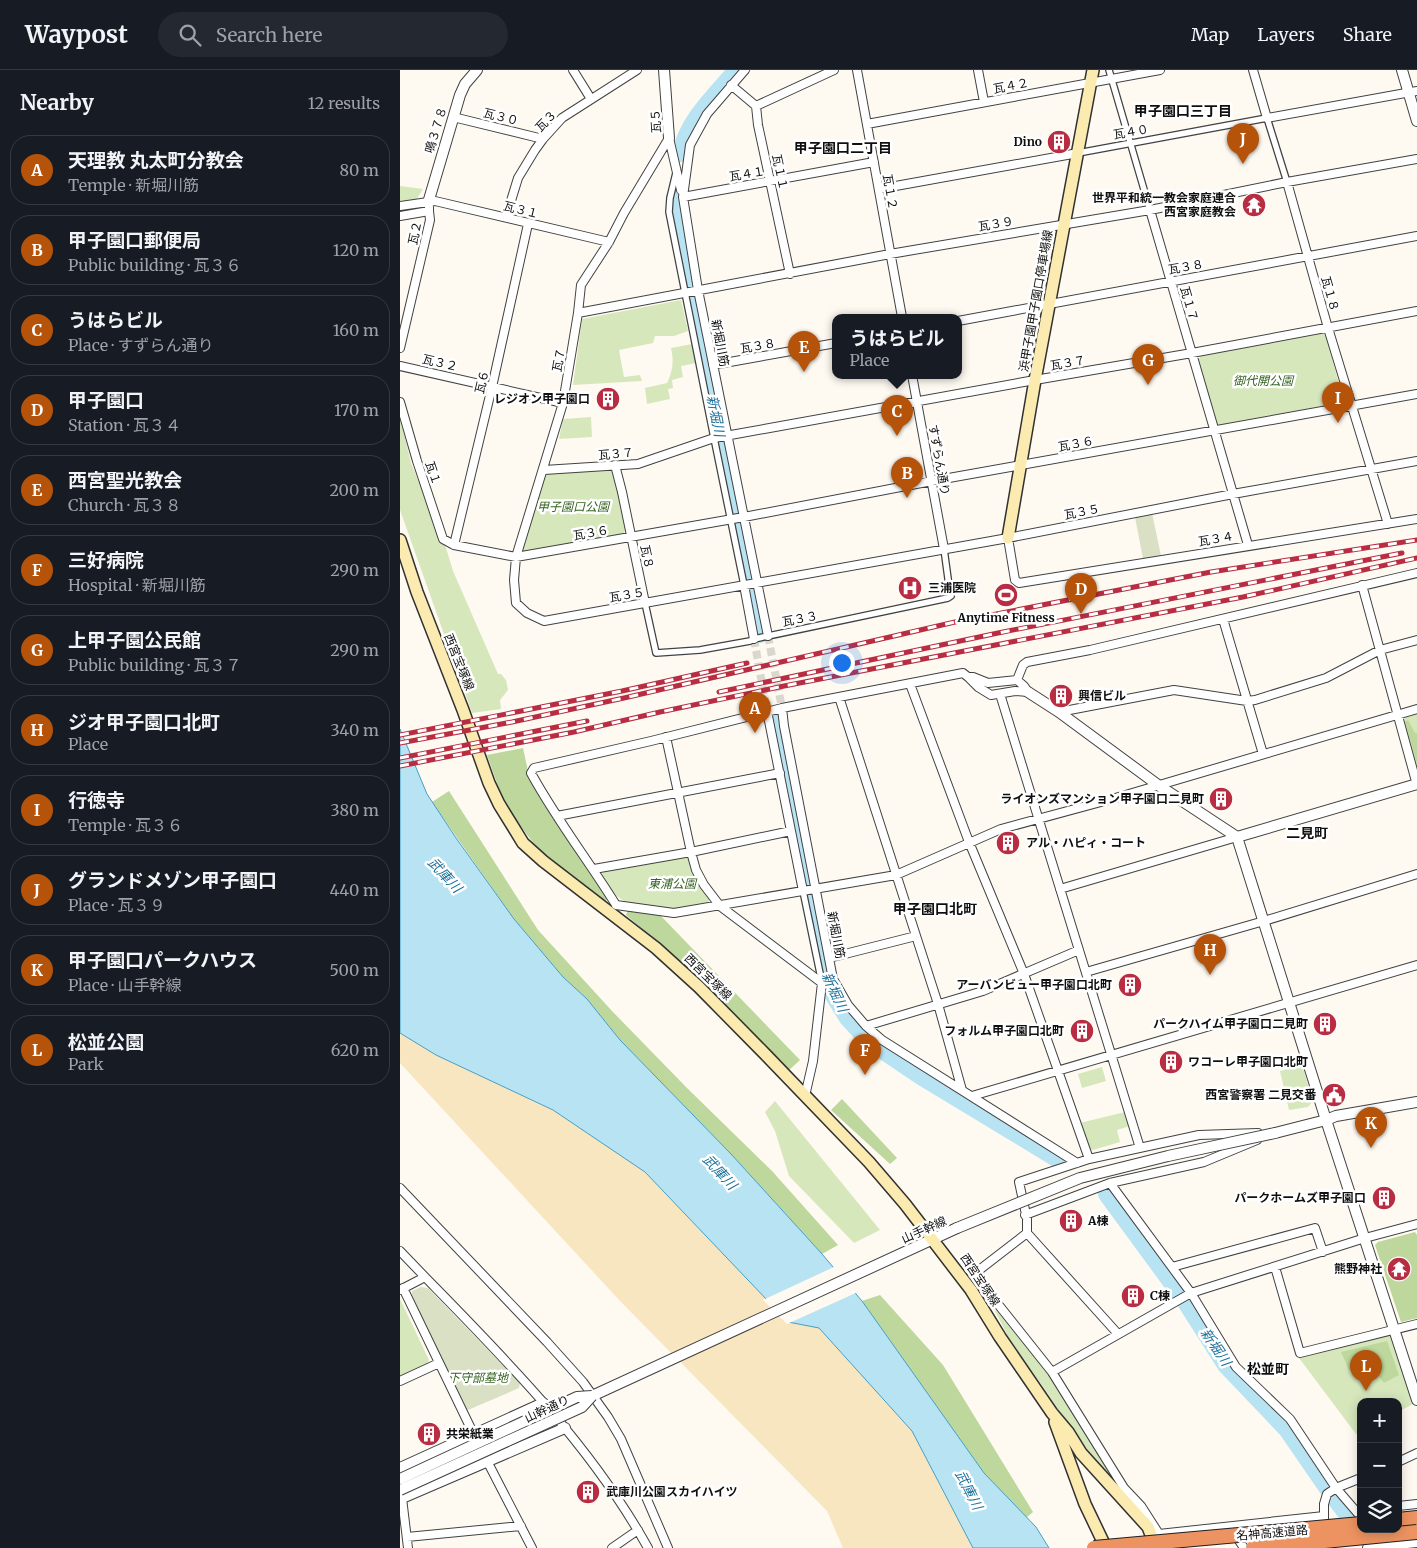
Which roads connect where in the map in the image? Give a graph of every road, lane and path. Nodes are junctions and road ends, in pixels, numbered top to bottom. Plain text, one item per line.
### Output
1 (477, 70) edge
2 (573, 70) edge
3 (638, 70) edge
4 (664, 70) edge
5 (745, 70) edge
6 (834, 70) edge
7 (857, 70) edge
8 (978, 70) edge
9 (1093, 70) edge
10 (1108, 70) edge
11 (1160, 70) edge
12 (1253, 70) edge
13 (1402, 70) edge
14 (1112, 78) junction
15 (1090, 82) junction
16 (731, 84) junction
17 (1413, 92) edge
18 (591, 99) junction
19 (984, 102) junction
20 (756, 106) junction
21 (453, 117) junction
22 (1267, 118) junction
23 (1417, 121) edge
24 (866, 124) junction
25 (670, 138) junction
26 (543, 139) junction
27 (1131, 143) junction
28 (1078, 153) junction
29 (1417, 159) edge
30 (874, 162) junction
31 (676, 169) junction
32 (770, 181) junction
33 (1287, 182) junction
34 (878, 189) junction
35 (683, 196) junction
36 (400, 206) edge
37 (429, 207) junction
38 (1150, 210) junction
39 (400, 216) edge
40 (506, 217) junction
41 (528, 224) junction
42 (1064, 224) junction
43 (1417, 236) edge
44 (609, 242) junction
45 (890, 254) junction
46 (1308, 256) junction
47 (790, 274) junction
48 (1171, 281) junction
49 (691, 291) junction
50 (1050, 304) junction
51 (1417, 311) edge
52 (578, 313) junction
53 (901, 314) edge
54 (962, 320) edge
55 (1328, 328) junction
56 (832, 344) edge
57 (400, 348) edge
58 (1192, 353) junction
59 (713, 365) junction
60 (400, 366) edge
61 (913, 379) edge
62 (1035, 380) junction
63 (492, 387) junction
64 (1417, 394) edge
65 (917, 401) junction
66 (400, 402) edge
67 (563, 403) junction
68 (1351, 405) junction
69 (1215, 430) junction
70 (720, 437) junction
71 (1417, 461) edge
72 (615, 465) junction
73 (1020, 466) junction
74 (1370, 469) junction
75 (544, 470) junction
76 (932, 481) junction
77 (1233, 494) junction
78 (737, 519) junction
79 (1417, 519) edge
80 (1388, 524) junction
81 (632, 537) junction
82 (1008, 538) junction
83 (400, 540) edge
84 (454, 545) junction
85 (1248, 545) junction
86 (944, 549) junction
87 (516, 557) junction
88 (1417, 573) edge
89 (750, 584) junction
90 (1362, 585) junction
91 (516, 603) joint
92 (645, 604) junction
93 (1223, 619) junction
94 (768, 636) junction
95 (754, 639) junction
96 (1417, 640) edge
97 (1380, 650) junction
98 (656, 653) joint
99 (968, 677) junction
100 (1017, 680) junction
101 (910, 684) junction
102 (1026, 689) junction
103 (1000, 694) junction
104 (839, 697) junction
105 (1247, 701) junction
106 (782, 708) junction
107 (1417, 709) edge
108 (767, 712) junction
109 (1058, 712) junction
110 (1398, 715) junction
111 (666, 737) junction
112 (1263, 754) junction
113 (780, 773) junction
114 (1417, 784) edge
115 (1158, 785) junction
116 (678, 793) junction
117 (557, 816) junction
118 (1038, 820) junction
119 (791, 831) junction
120 (1237, 837) junction
121 (969, 842) junction
122 (691, 852) junction
123 (594, 869) junction
124 (896, 874) junction
125 (1417, 874) edge
126 (1060, 889) junction
127 (809, 890) junction
128 (720, 906) junction
129 (614, 909) junction
130 (1264, 921) junction
131 (916, 936) junction
132 (1079, 950) junction
133 (829, 958) junction
134 (1417, 965) edge
135 (1086, 972) junction
136 (1024, 974) junction
137 (833, 979) junction
138 (822, 983) junction
139 (1289, 1003) junction
140 (938, 1004) junction
141 (866, 1026) junction
142 (1112, 1056) junction
143 (1058, 1071) junction
144 (962, 1090) junction
145 (805, 1096) junction
146 (972, 1096) junction
147 (1417, 1102) edge
148 (1326, 1120) junction
149 (1275, 1133) junction
150 (1140, 1148) junction
151 (1089, 1159) junction
152 (1077, 1163) junction
153 (1110, 1183) junction
154 (400, 1188) edge
155 (1025, 1215) junction
156 (1417, 1224) edge
157 (1027, 1233) junction
158 (1365, 1238) junction
159 (933, 1239) junction
160 (400, 1251) edge
161 (1323, 1252) junction
162 (1275, 1266) junction
163 (1172, 1267) junction
164 (425, 1277) junction
165 (402, 1289) edge
166 (1189, 1294) junction
167 (1417, 1324) edge
168 (1395, 1330) junction
169 (1118, 1334) junction
170 (439, 1363) junction
171 (1052, 1372) junction
172 (400, 1381) edge
173 (594, 1395) junction
174 (1417, 1400) edge
175 (543, 1403) junction
176 (1052, 1413) junction
177 (565, 1428) junction
178 (474, 1435) junction
179 (1417, 1453) edge
180 (1402, 1460) edge
181 (487, 1462) junction
182 (400, 1468) edge
183 (400, 1479) edge
184 (1357, 1480) edge
185 (1332, 1491) junction
186 (401, 1496) edge
187 (1417, 1504) edge
188 (1402, 1506) edge
189 (1357, 1513) edge
190 (1324, 1516) junction
191 (1357, 1516) edge
192 (1417, 1518) edge
193 (1402, 1520) edge
194 (521, 1526) junction
195 (1229, 1526) junction
196 (638, 1530) junction
197 (1417, 1532) edge
198 (1372, 1533) edge
199 (407, 1537) junction
200 (1417, 1543) edge
201 (1381, 1547) edge
202 (408, 1548) edge
203 (532, 1548) edge
204 (612, 1548) edge
205 (648, 1548) edge
206 (668, 1548) edge
207 (1094, 1548) edge
208 (1106, 1548) edge
209 (1156, 1548) edge
210 (1244, 1548) edge
211 (1252, 1548) edge
212 (1325, 1548) edge
213 (1367, 1548) edge

1 - 21 street, 鳴３７８
2 - 18 street
3 - 18 street, 瓦３
4 - 25 street, 瓦５
5 - 16 street, 新堀川筋
6 - 20 street
7 - 24 street, 瓦１２
8 - 19 street
9 - 15 main road, 浜甲子園甲子園口停車場線
10 - 14 street, 瓦１７
11 - 14 street, 瓦４２
12 - 22 street, 瓦１８
13 - 17 street
14 - 15 street, 瓦４２
14 - 27 street, 瓦１７
15 - 19 street, 瓦４２
15 - 28 main road, 浜甲子園甲子園口停車場線
16 - 20 street
16 - 35 street, 新堀川筋
17 - 22 street, 瓦４０
17 - 23 street
18 - 26 street, 瓦３
19 - 24 street, 瓦４２
20 - 32 street, 瓦１１
21 - 26 street, 瓦３０
21 - 37 street, 鳴３７８
22 - 27 street, 瓦４０
22 - 33 street, 瓦１８
24 - 30 street, 瓦１２
25 - 31 street, 瓦５
25 - 44 street, 瓦７
26 - 40 street, 瓦３
27 - 28 street, 瓦４０
27 - 38 street, 瓦１７
28 - 34 street, 瓦４０
28 - 42 main road, 浜甲子園甲子園口停車場線
29 - 33 street, 瓦３９
30 - 32 street, 瓦４１
30 - 34 street, 瓦１２
31 - 35 street, 瓦５
31 - 49 street
32 - 35 street, 瓦４１
32 - 47 street, 瓦１１
33 - 38 street, 瓦３９
33 - 46 street, 瓦１８
34 - 45 street, 瓦１２
35 - 49 street, 新堀川筋
36 - 37 street
37 - 39 street
37 - 40 street, 瓦３１
37 - 57 street, 瓦２
38 - 42 street, 瓦３９
38 - 48 street, 瓦１７
40 - 41 street, 瓦３１
41 - 44 street, 瓦３１
41 - 63 street, 瓦６
42 - 45 street, 瓦３９
42 - 50 main road, 浜甲子園甲子園口停車場線
43 - 46 street, 瓦３８
44 - 52 street, 瓦７
45 - 47 street, 瓦３９
45 - 53 street, 瓦１２
46 - 48 street, 瓦３８
46 - 55 street, 瓦１８
47 - 49 street, 瓦３９
48 - 50 street, 瓦３８
48 - 58 street, 瓦１７
49 - 52 street, 瓦３９
49 - 59 street, 新堀川筋
49 - 70 street
50 - 54 street, 瓦３８
50 - 62 main road, 浜甲子園甲子園口停車場線
51 - 55 street, 瓦３７
52 - 67 street, 瓦７
55 - 58 street, 瓦３７
55 - 68 street, 瓦１８
56 - 59 street, 瓦３８
58 - 62 street, 瓦３７
58 - 69 street, 瓦１７
59 - 70 street, 新堀川筋
60 - 63 street, 瓦３２
61 - 65 street, すずらん通り
62 - 65 street, 瓦３７
62 - 73 main road, 浜甲子園甲子園口停車場線
63 - 67 street, 瓦３２
63 - 84 street, 瓦６
64 - 68 street, 瓦３６
65 - 70 street, 瓦３７
65 - 76 street, すずらん通り
66 - 84 street, 瓦１
67 - 75 street, 瓦７
68 - 69 street, 瓦３６
68 - 74 street, 瓦１８
69 - 73 street, 瓦３６
69 - 77 street, 瓦１７
70 - 72 street, 瓦３７
70 - 78 street, 新堀川筋
70 - 78 street
71 - 74 street, 瓦３５
72 - 75 street, 瓦３７
72 - 81 street, 瓦８
73 - 76 street, 瓦３６
73 - 82 main road, 浜甲子園甲子園口停車場線
74 - 77 street, 瓦３５
74 - 80 street, 瓦１８
75 - 87 street, 瓦７
76 - 78 street, 瓦３６
76 - 86 street, すずらん通り
77 - 82 street, 瓦３５
77 - 85 street, 瓦１７
78 - 81 street, 瓦３６
78 - 89 street, 新堀川筋
78 - 89 street
79 - 80 street, 瓦３４
80 - 85 street, 瓦３４
81 - 87 street, 瓦３６
81 - 92 street, 瓦８
82 - 85 street, 瓦３４
82 - 86 street, 瓦３５
83 - 129 main road, 西宮宝塚線
84 - 87 street, 瓦３６
86 - 89 street, 瓦３５
86 - 94 street, 瓦３３
87 - 91 street, 瓦７
88 - 90 street
89 - 92 street, 瓦３５
89 - 94 street, 新堀川筋
89 - 95 street
90 - 93 street
90 - 97 street
91 - 92 street, 瓦３５
92 - 98 street, 瓦８
93 - 100 street
93 - 105 street
94 - 95 street, 瓦３３
95 - 98 street, 瓦３３
96 - 97 street
97 - 105 street
97 - 110 street
99 - 100 street
99 - 101 street
99 - 103 street
100 - 102 street
101 - 104 street
101 - 121 street
102 - 103 street
102 - 109 street
103 - 118 street
104 - 106 street
104 - 124 street
105 - 109 street
105 - 112 street
106 - 108 street
106 - 127 street, 新堀川筋
107 - 110 street
108 - 111 street
108 - 113 street
109 - 115 street
110 - 112 street
110 - 114 street
111 - 116 street
111 - 117 street
112 - 115 street
113 - 116 street
113 - 119 street
114 - 120 street
115 - 118 street
115 - 120 street
116 - 117 street
116 - 122 street
117 - 123 street
118 - 121 street
118 - 126 street
119 - 122 street
119 - 127 street
120 - 126 street
120 - 130 street
121 - 124 street
121 - 136 street
122 - 123 street
122 - 128 street
123 - 129 street
124 - 127 street
124 - 131 street
125 - 130 street
126 - 132 street
127 - 128 street
127 - 133 street, 新堀川筋
127 - 138 street
128 - 129 street
128 - 138 street
129 - 145 main road, 西宮宝塚線
130 - 135 street
130 - 139 street
131 - 133 street
131 - 140 street
132 - 135 street
132 - 136 street
133 - 137 street, 新堀川筋
134 - 139 street
135 - 142 street
136 - 140 street
136 - 143 street
137 - 138 street
137 - 141 street, 新堀川筋
138 - 145 street
139 - 142 street
139 - 148 street
140 - 141 street
140 - 144 street
141 - 144 street, 新堀川筋
142 - 143 street
142 - 150 street
143 - 146 street
143 - 151 street
144 - 146 street, 新堀川筋
145 - 159 main road, 西宮宝塚線
146 - 152 street, 新堀川筋
147 - 148 street
148 - 149 street, 山手幹線
148 - 158 street
149 - 150 street
149 - 153 street
149 - 159 street, 山手幹線, bridge
150 - 151 street
151 - 152 street
152 - 155 street
153 - 155 street
153 - 163 street
154 - 173 street
155 - 157 street
156 - 158 street
157 - 169 street
157 - 171 street
158 - 161 street
158 - 168 street
159 - 173 street, 山手幹線
159 - 176 main road, 西宮宝塚線
160 - 164 street
161 - 162 street
161 - 163 street
162 - 166 street
162 - 168 street
163 - 166 street
164 - 165 street
164 - 175 street
165 - 170 street
166 - 169 street
166 - 185 street
167 - 168 street
168 - 174 street
169 - 171 street
170 - 172 street
170 - 178 street
171 - 195 street
173 - 183 street, 山幹通り, bridge
173 - 186 street, 山幹通り, bridge
173 - 206 street
175 - 177 street
175 - 178 street
176 - 208 main road, 西宮宝塚線
176 - 209 main road, 西宮宝塚線
177 - 181 street
177 - 196 street
178 - 181 street
178 - 182 street
179 - 180 street
181 - 186 street
181 - 194 street
184 - 185 street
185 - 189 street
185 - 190 street
186 - 199 street
187 - 188 street
190 - 195 street
190 - 212 street
191 - 207 highway, 名神高速道路, bridge
192 - 193 highway
194 - 199 street
194 - 203 street
195 - 210 street
196 - 204 street
196 - 205 street
197 - 211 highway, 名神高速道路, bridge
198 - 201 street
199 - 202 street
200 - 201 street
201 - 213 street

